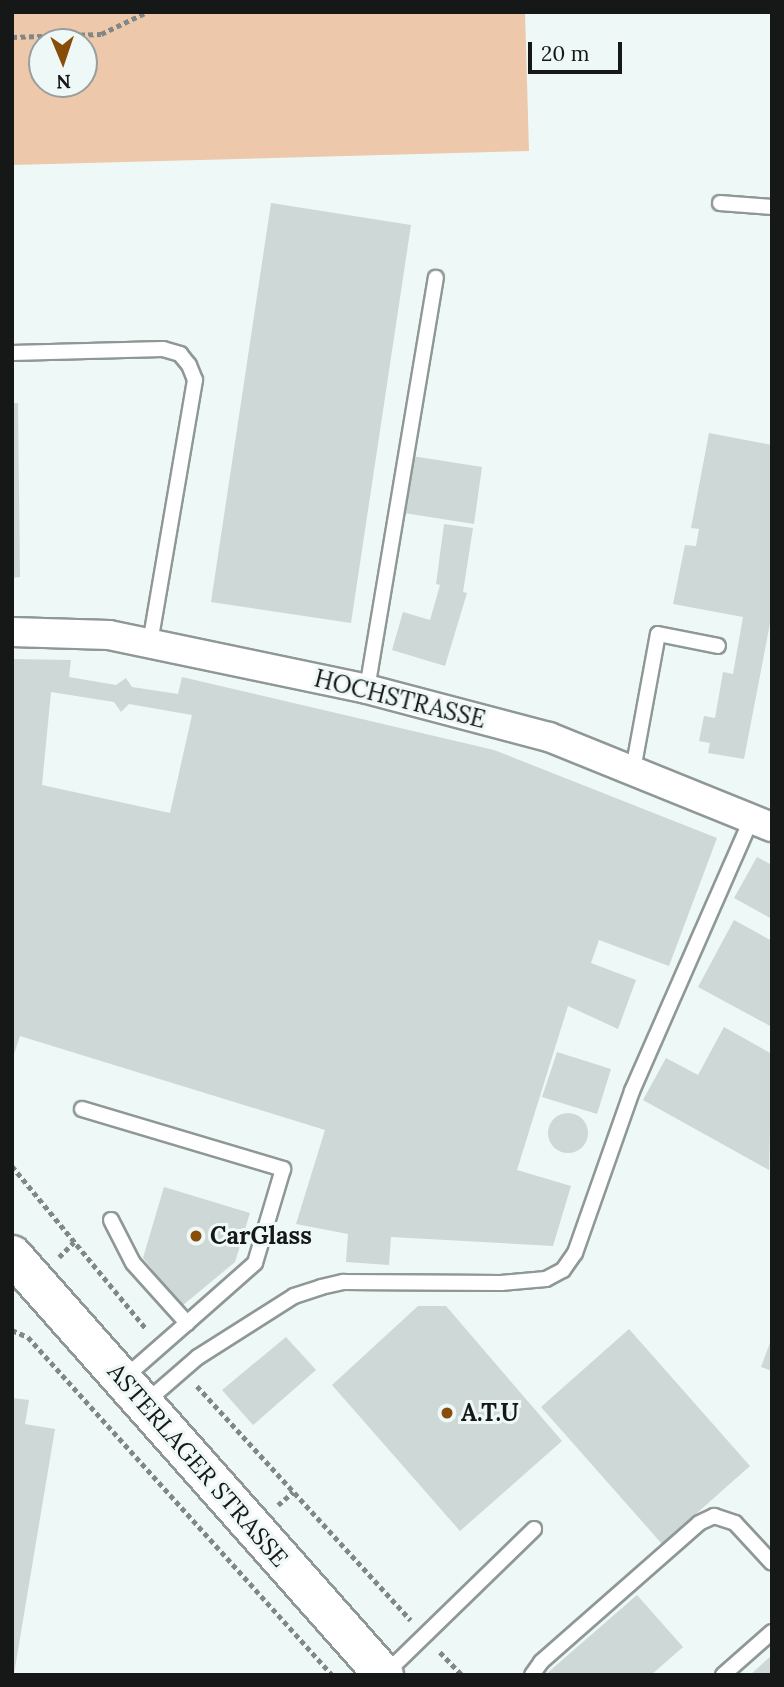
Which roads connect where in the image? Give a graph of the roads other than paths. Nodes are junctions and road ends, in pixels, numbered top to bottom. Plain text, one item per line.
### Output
1 (720, 203) dead end
2 (772, 207) edge
3 (436, 278) dead end
4 (12, 353) edge
5 (12, 632) edge
6 (150, 643) junction
7 (718, 646) dead end
8 (367, 689) junction
9 (633, 770) junction
10 (762, 823) edge
11 (82, 1109) dead end
12 (111, 1220) dead end
13 (12, 1255) edge
14 (187, 1323) junction
15 (133, 1392) junction
16 (534, 1529) dead end
17 (772, 1563) edge
18 (767, 1636) edge
19 (384, 1675) edge
20 (532, 1675) edge
21 (723, 1675) edge

1 - 2 lane
3 - 8 lane
4 - 6 lane
5 - 6 street, HOCHSTRASSE
6 - 8 street, HOCHSTRASSE
7 - 9 lane
8 - 9 street, HOCHSTRASSE
9 - 10 street, HOCHSTRASSE
10 - 15 lane
11 - 14 lane
12 - 14 lane
13 - 15 main road, ASTERLAGER STRASSE
14 - 15 lane
15 - 19 main road, ASTERLAGER STRASSE
16 - 19 lane
17 - 20 lane
18 - 21 lane

